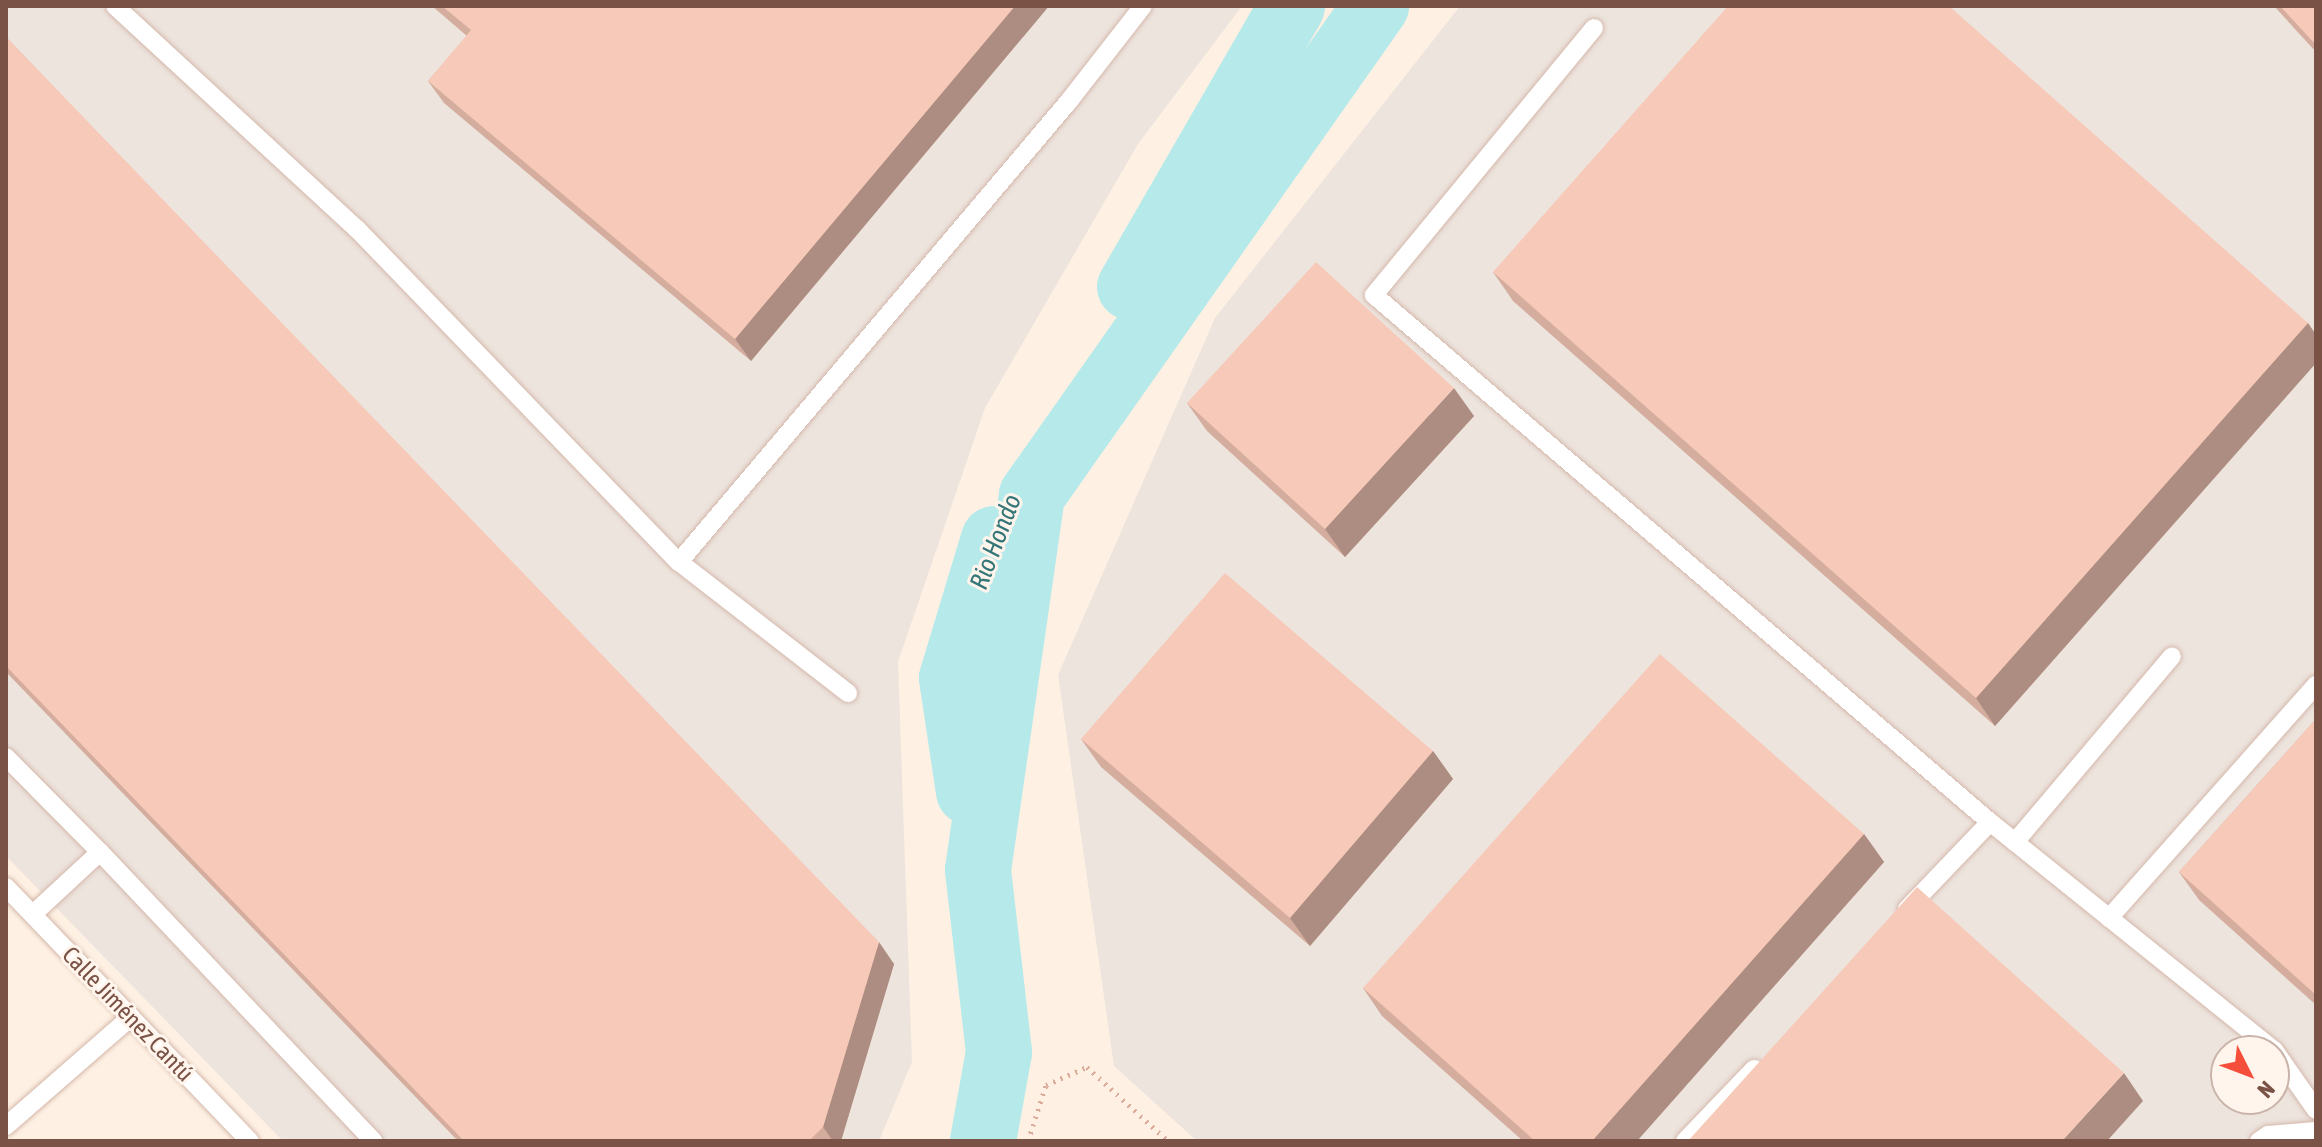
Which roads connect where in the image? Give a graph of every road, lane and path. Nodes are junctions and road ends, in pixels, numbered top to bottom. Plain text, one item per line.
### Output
1 (115, 6) edge
2 (1143, 6) edge
3 (1594, 28) dead end
4 (679, 562) junction
5 (2172, 656) dead end
6 (2316, 685) edge
7 (848, 693) dead end
8 (6, 757) edge
9 (1990, 822) junction
10 (2015, 842) junction
11 (100, 852) junction
12 (6, 887) edge
13 (33, 914) junction
14 (2109, 918) junction
15 (1892, 925) edge
16 (131, 1017) junction
17 (1772, 1050) edge
18 (2316, 1110) edge
19 (6, 1126) edge
20 (2316, 1131) edge
21 (250, 1141) edge
22 (373, 1141) edge
23 (1028, 1141) edge
24 (1168, 1141) edge
25 (1685, 1141) edge
26 (2259, 1141) edge

1 - 4 lane
2 - 4 lane
3 - 9 lane
4 - 7 lane
5 - 10 lane
6 - 14 lane
8 - 11 lane
9 - 10 lane
9 - 15 lane
10 - 14 lane
11 - 13 lane
11 - 22 lane
12 - 13 lane, Calle Jiménez Cantú
13 - 16 lane, Calle Jiménez Cantú
14 - 18 lane
16 - 19 lane
16 - 21 lane, Calle Jiménez Cantú
17 - 25 lane
20 - 26 lane
23 - 24 path

